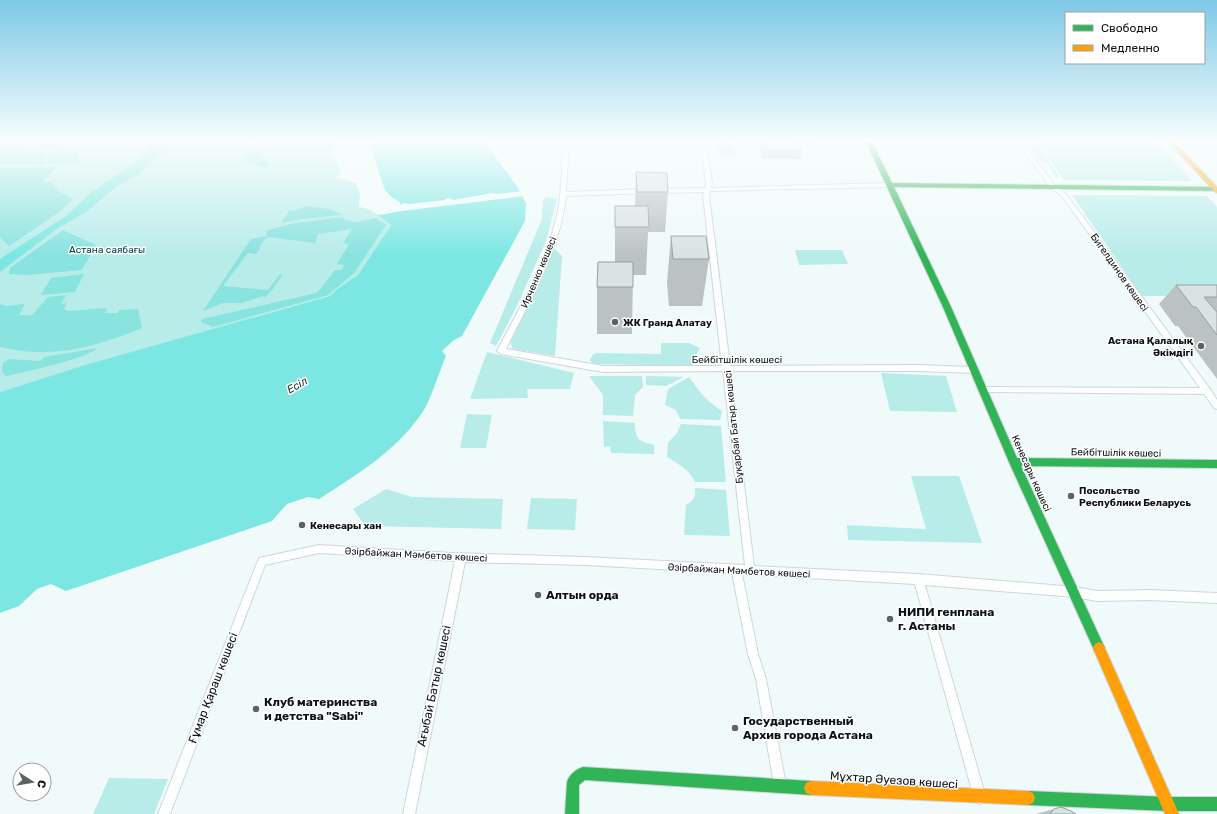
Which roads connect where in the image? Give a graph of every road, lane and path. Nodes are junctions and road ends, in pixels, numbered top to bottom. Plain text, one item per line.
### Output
1 (565, 180) edge
2 (709, 180) edge
3 (888, 180) edge
4 (1048, 180) edge
5 (1207, 180) edge
6 (890, 185) junction
7 (1054, 188) junction
8 (707, 189) junction
9 (1216, 190) edge
10 (564, 194) junction
11 (501, 351) joint
12 (727, 370) junction
13 (975, 370) junction
14 (984, 390) junction
15 (1207, 391) junction
16 (1217, 406) edge
17 (1014, 462) junction
18 (1217, 464) edge
19 (461, 558) junction
20 (262, 561) joint
21 (736, 570) junction
22 (750, 571) junction
23 (918, 579) junction
24 (1075, 592) junction
25 (1217, 598) edge
26 (780, 785) junction
27 (980, 798) junction
28 (1167, 804) junction
29 (1217, 804) edge
30 (164, 814) edge
31 (409, 814) edge
32 (572, 814) edge
33 (1172, 814) edge

1 - 10 street, Ирченко көшесі
2 - 8 street, Бұқарбай Батыр көшесі
3 - 6 main road, Кенесары көшесі
4 - 7 street, Бигелдинов көшесі
5 - 9 main road
6 - 7 main road
6 - 8 street
6 - 13 main road, Кенесары көшесі
7 - 9 main road
7 - 15 street, Бигелдинов көшесі
8 - 10 street
8 - 12 street, Бұқарбай Батыр көшесі
10 - 11 street, Ирченко көшесі
11 - 12 street, Бейбітшілік көшесі
12 - 13 street, Бейбітшілік көшесі
12 - 22 street, Бұқарбай Батыр көшесі
13 - 14 main road, Кенесары көшесі
14 - 15 street
14 - 17 main road, Кенесары көшесі
15 - 16 street, Бигелдинов көшесі
17 - 18 main road, Бейбітшілік көшесі
17 - 24 main road, Кенесары көшесі
19 - 20 street, Әзірбайжан Мәмбетов көшесі
19 - 21 street, Әзірбайжан Мәмбетов көшесі
19 - 31 street, Ағыбай Батыр көшесі
20 - 30 street, Ғұмар Қараш көшесі
21 - 22 street, Әзірбайжан Мәмбетов көшесі
21 - 26 street
22 - 23 street, Әзірбайжан Мәмбетов көшесі
23 - 24 street, Әзірбайжан Мәмбетов көшесі
23 - 27 street
24 - 25 street, Әзірбайжан Мәмбетов көшесі
24 - 28 main road, Кенесары көшесі
26 - 27 main road, Мұхтар Әуезов көшесі
26 - 32 main road, Мұхтар Әуезов көшесі
27 - 28 main road, Мұхтар Әуезов көшесі
28 - 29 main road, Мұхтар Әуезов көшесі
28 - 33 main road, Кенесары көшесі

